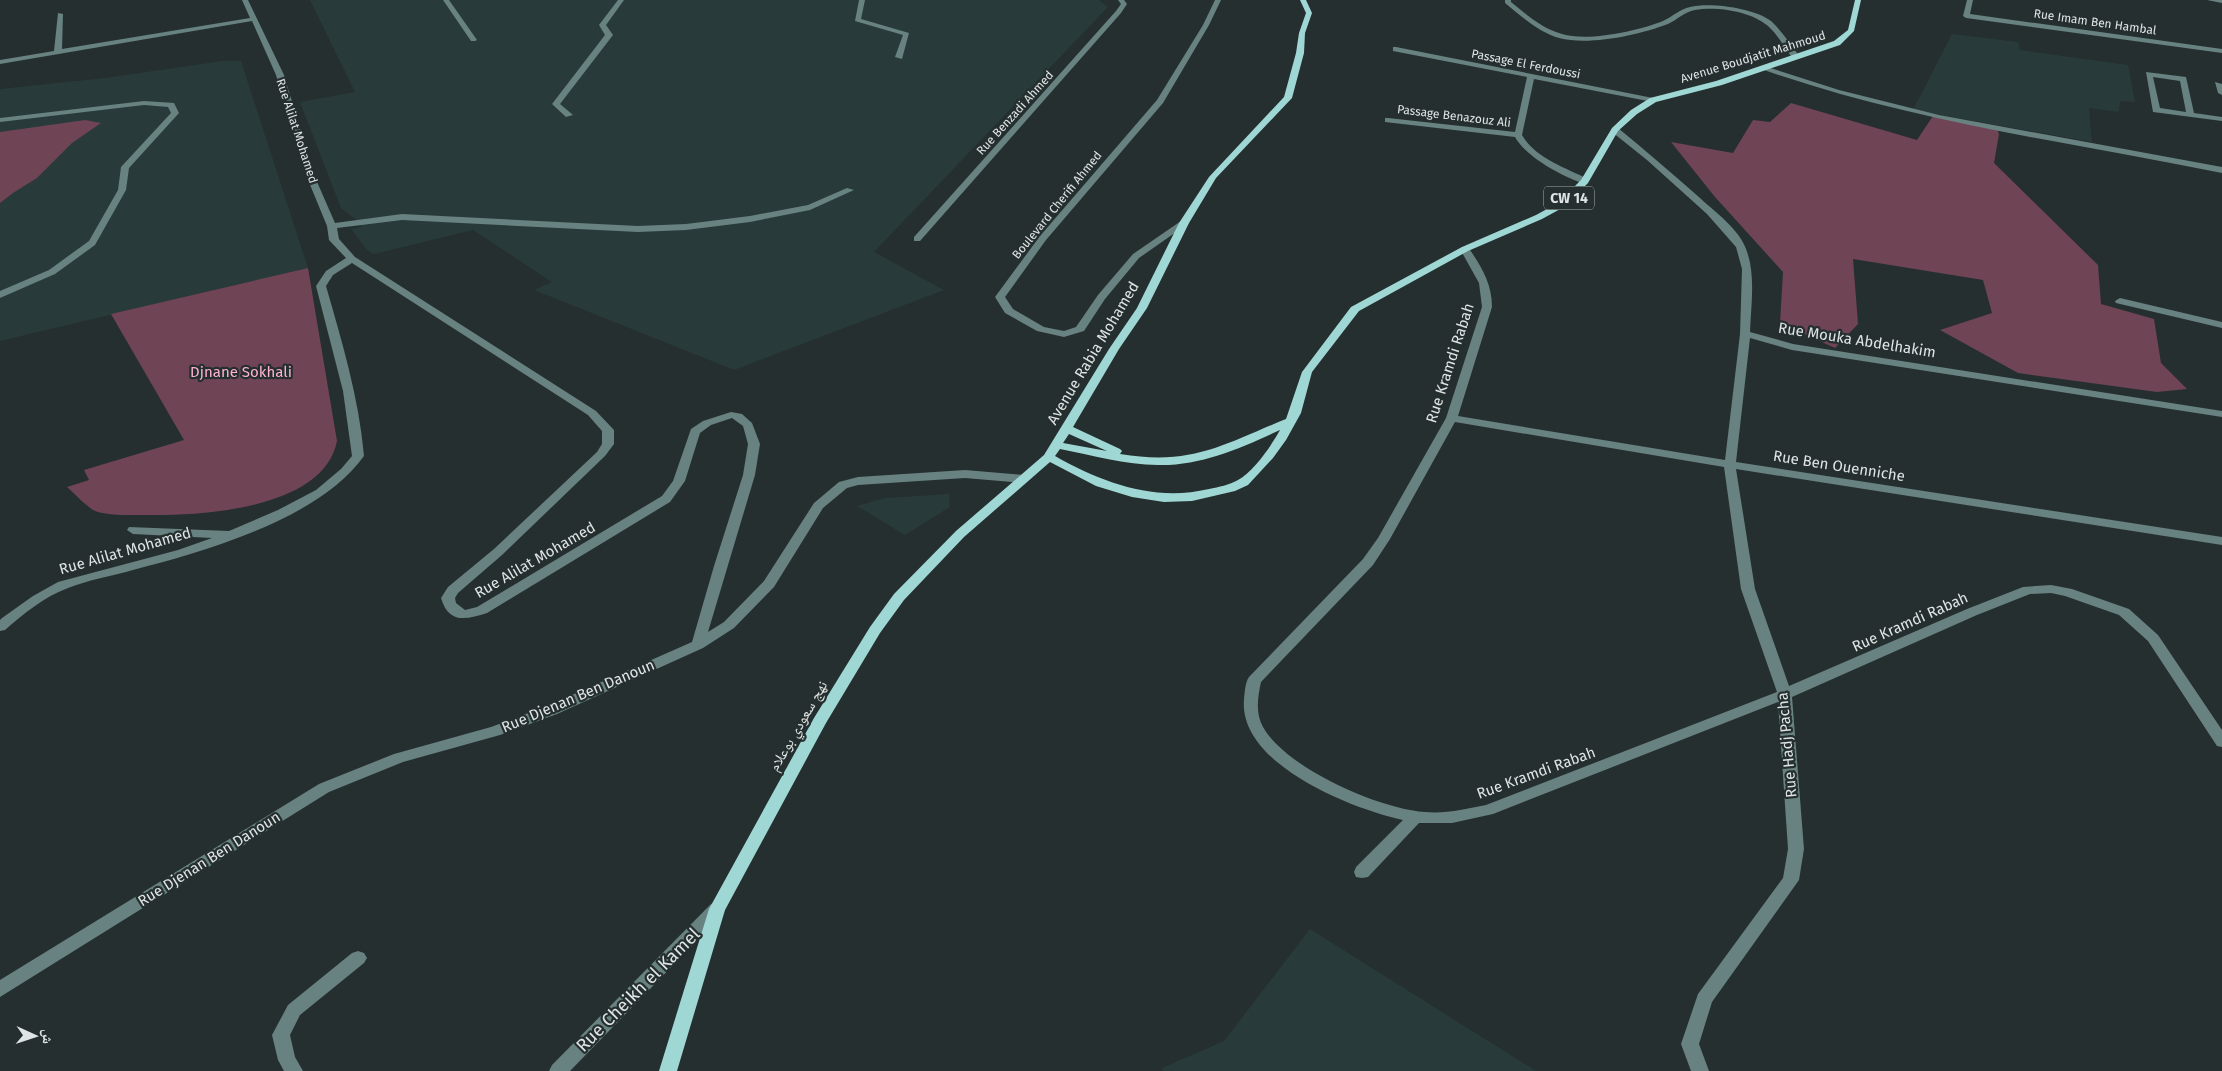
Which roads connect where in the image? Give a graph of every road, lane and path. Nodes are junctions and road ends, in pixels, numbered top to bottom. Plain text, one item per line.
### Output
1 (245, 0) edge
2 (446, 0) edge
3 (620, 0) edge
4 (862, 0) edge
5 (1218, 0) edge
6 (1303, 0) edge
7 (1508, 0) edge
8 (1858, 0) edge
9 (1970, 0) edge
10 (2210, 0) edge
11 (1123, 1) edge
12 (2222, 2) edge
13 (60, 14) dead end
14 (254, 19) junction
15 (473, 40) dead end
16 (1396, 49) dead end
17 (2222, 51) edge
18 (58, 52) junction
19 (899, 57) dead end
20 (1796, 57) junction
21 (0, 62) edge
22 (1767, 68) junction
23 (1531, 77) junction
24 (2218, 84) dead end
25 (2222, 93) edge
26 (1653, 100) junction
27 (569, 115) dead end
28 (2190, 115) junction
29 (2222, 119) edge
30 (0, 120) edge
31 (1388, 120) dead end
32 (1615, 130) junction
33 (1518, 135) junction
34 (2222, 170) edge
35 (1585, 181) junction
36 (850, 190) dead end
37 (1184, 223) junction
38 (332, 226) junction
39 (917, 239) dead end
40 (1465, 249) junction
41 (352, 259) junction
42 (0, 295) edge
43 (2120, 301) dead end
44 (2222, 325) edge
45 (1745, 334) junction
46 (2222, 414) edge
47 (1452, 418) junction
48 (1289, 422) junction
49 (1066, 428) junction
50 (1053, 451) junction
51 (1127, 457) junction
52 (1730, 465) junction
53 (1024, 479) junction
54 (133, 530) dead end
55 (237, 533) junction
56 (2222, 541) edge
57 (0, 627) edge
58 (698, 645) junction
59 (1785, 694) junction
60 (2222, 742) edge
61 (1416, 817) junction
62 (1362, 872) dead end
63 (717, 909) junction
64 (358, 958) dead end
65 (0, 988) edge
66 (294, 1071) edge
67 (558, 1071) edge
68 (668, 1071) edge
69 (1700, 1071) edge

1 - 14 street, Rue Alilat Mohamed
2 - 15 street
3 - 27 street
4 - 19 street
5 - 37 street, Boulevard Cherifi Ahmed
6 - 37 main road, Avenue Rabia Mohamed
7 - 20 street
8 - 20 main road, Avenue Boudjatit Mahmoud / CW 14
9 - 17 street, Rue Imam Ben Hambal
10 - 12 street
11 - 39 street, Rue Benzadi Ahmed
13 - 18 street
14 - 18 street
14 - 38 street, Rue Alilat Mohamed
16 - 23 street, Passage El Ferdoussi
18 - 21 street
20 - 22 main road, Avenue Boudjatit Mahmoud / CW 14
22 - 26 main road, Avenue Boudjatit Mahmoud / CW 14
22 - 34 street
23 - 26 street, Passage El Ferdoussi
23 - 33 street
24 - 25 street
26 - 32 main road, Avenue Boudjatit Mahmoud / CW 14
28 - 28 street
28 - 29 street
30 - 42 street
31 - 33 street, Passage Benazouz Ali
32 - 35 main road, Avenue Boudjatit Mahmoud / CW 14
32 - 45 street
33 - 35 street
35 - 40 main road, Avenue Boudjatit Mahmoud / CW 14
36 - 38 street
37 - 49 main road, Avenue Rabia Mohamed
38 - 41 street, Rue Alilat Mohamed
40 - 47 street, Rue Kramdi Rabah
40 - 48 main road, Avenue Boudjatit Mahmoud / CW 14
41 - 55 street, Rue Alilat Mohamed
41 - 58 street, Rue Alilat Mohamed
43 - 44 street
45 - 46 street, Rue Mouka Abdelhakim
45 - 52 street, Rue Hadj Pacha
47 - 52 street, Rue Ben Ouenniche
47 - 61 street, Rue Kramdi Rabah
48 - 50 main road
48 - 51 main road
49 - 50 main road, Avenue Rabia Mohamed
49 - 51 main road
50 - 51 main road
50 - 53 main road, نهج سعودي بوعلام
52 - 56 street, Rue Ben Ouenniche
52 - 59 street, Rue Hadj Pacha
53 - 58 street, Rue Djenan Ben Danoun
53 - 63 main road, نهج سعودي بوعلام
54 - 55 street
55 - 57 street, Rue Alilat Mohamed
58 - 65 street, Rue Djenan Ben Danoun
59 - 60 street, Rue Kramdi Rabah
59 - 61 street, Rue Kramdi Rabah
59 - 69 street, Rue Hadj Pacha
61 - 62 street
63 - 67 street, Rue Cheikh el Kamel
63 - 68 main road, نهج سعودي بوعلام
64 - 66 street

